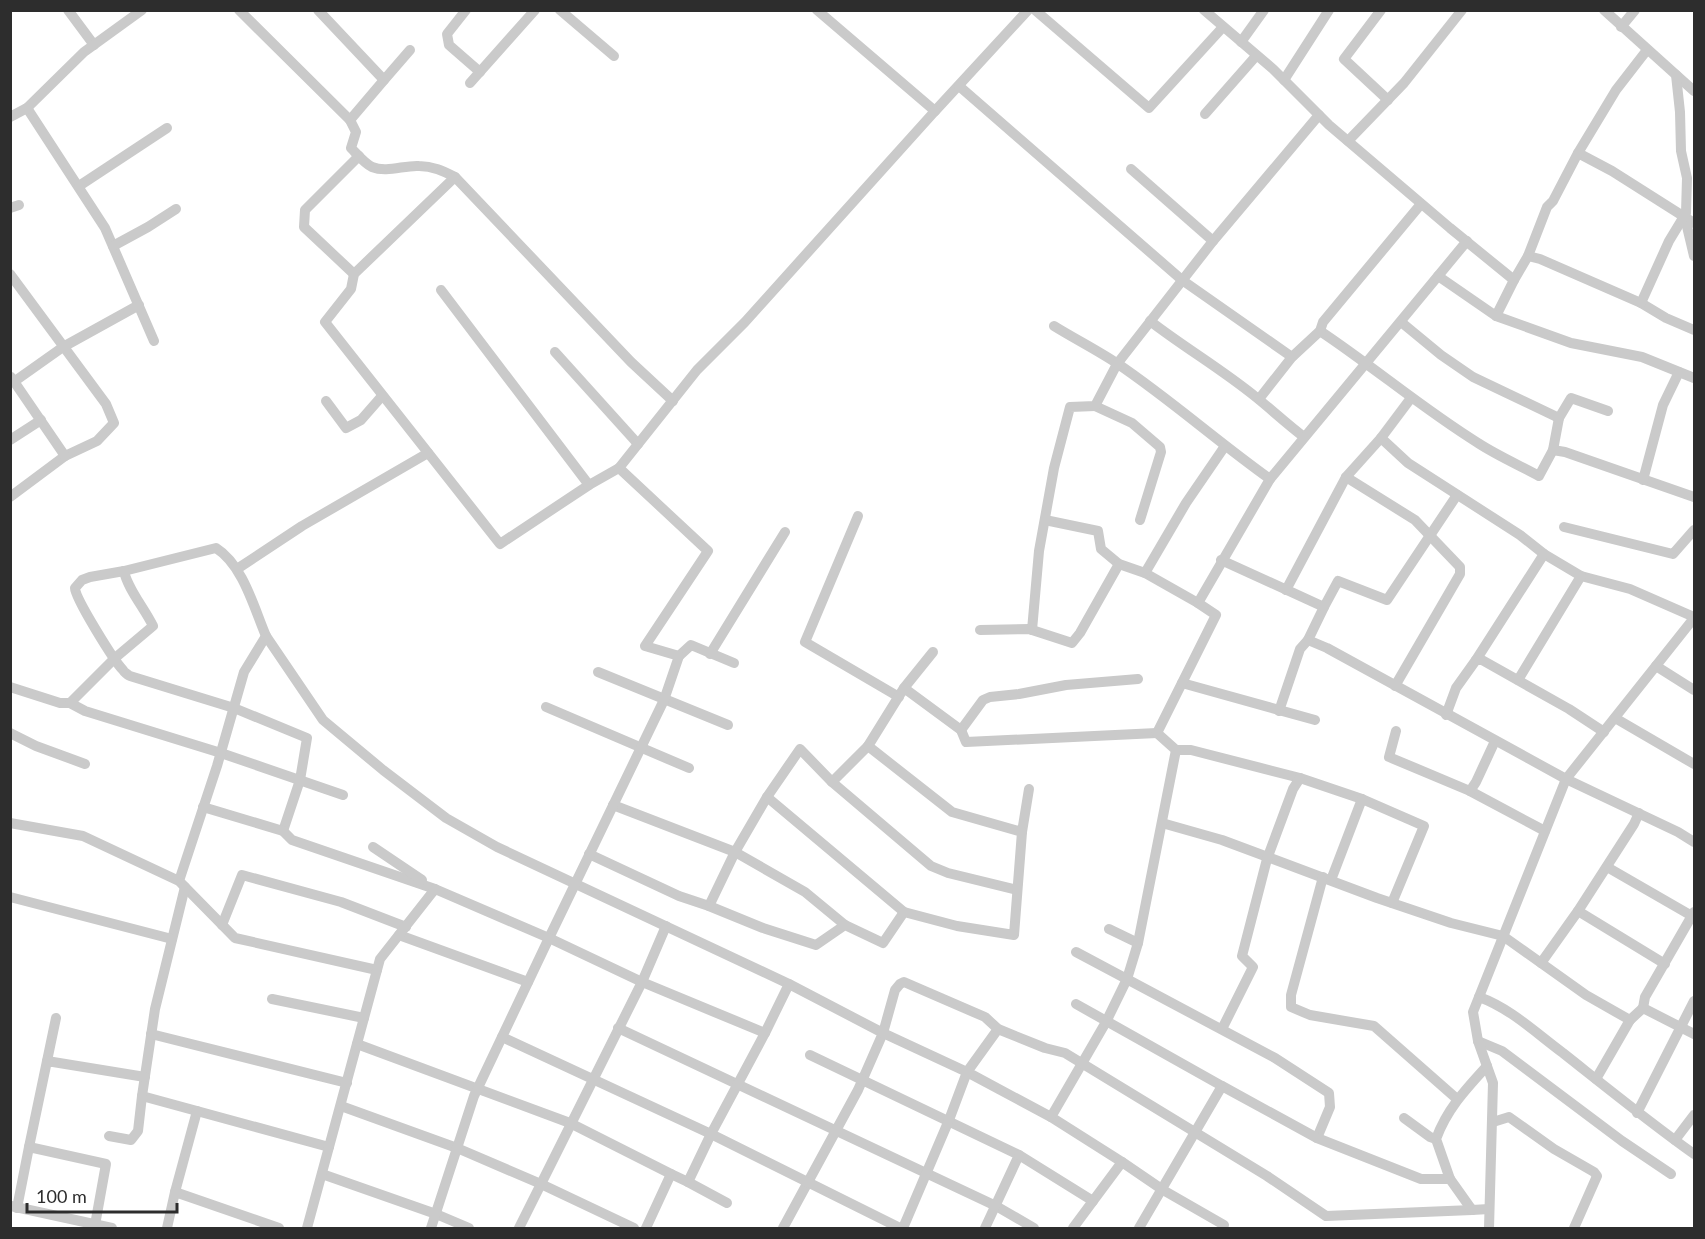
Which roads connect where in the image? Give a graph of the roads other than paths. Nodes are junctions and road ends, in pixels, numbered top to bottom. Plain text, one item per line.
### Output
1 (68, 10) edge
2 (142, 10) edge
3 (240, 10) edge
4 (318, 10) edge
5 (466, 10) edge
6 (535, 10) edge
7 (560, 10) edge
8 (817, 10) edge
9 (1028, 10) edge
10 (1035, 10) edge
11 (1204, 10) edge
12 (1264, 10) edge
13 (1329, 10) edge
14 (1381, 10) edge
15 (1462, 10) edge
16 (1604, 10) edge
17 (1635, 10) edge
18 (1223, 27) junction
19 (1621, 27) junction
20 (1241, 42) junction
21 (94, 45) junction
22 (410, 50) dead end
23 (1647, 50) junction
24 (614, 56) dead end
25 (1256, 56) junction
26 (480, 72) junction
27 (1676, 75) junction
28 (384, 80) junction
29 (1284, 80) junction
30 (470, 83) dead end
31 (959, 86) junction
32 (1695, 91) edge
33 (1388, 100) junction
34 (27, 108) junction
35 (935, 111) junction
36 (1205, 114) dead end
37 (1318, 115) junction
38 (10, 117) edge
39 (350, 120) junction
40 (167, 128) dead end
41 (1348, 141) junction
42 (1578, 153) junction
43 (359, 156) junction
44 (1131, 169) dead end
45 (1690, 171) edge
46 (455, 177) junction
47 (79, 186) junction
48 (1421, 204) junction
49 (176, 209) dead end
50 (1690, 220) edge
51 (1213, 241) junction
52 (1467, 241) junction
53 (113, 246) junction
54 (1528, 256) junction
55 (1695, 256) edge
56 (10, 274) edge
57 (354, 274) junction
58 (1438, 276) junction
59 (1182, 280) junction
60 (1514, 280) junction
61 (441, 290) dead end
62 (1641, 303) junction
63 (138, 305) junction
64 (1496, 316) junction
65 (1150, 321) junction
66 (1401, 322) junction
67 (1054, 326) dead end
68 (1695, 330) edge
69 (1320, 331) junction
70 (154, 341) dead end
71 (63, 347) junction
72 (555, 352) dead end
73 (1292, 357) junction
74 (1367, 363) junction
75 (1117, 364) junction
76 (1679, 372) junction
77 (13, 378) edge
78 (1695, 378) edge
79 (382, 396) junction
80 (1411, 398) junction
81 (1259, 399) junction
82 (326, 401) dead end
83 (673, 401) junction
84 (1095, 406) junction
85 (1608, 411) dead end
86 (1559, 418) junction
87 (41, 420) junction
88 (1304, 437) junction
89 (1381, 438) junction
90 (10, 440) edge
91 (638, 444) junction
92 (1225, 447) junction
93 (1552, 450) junction
94 (428, 453) junction
95 (65, 456) junction
96 (619, 468) junction
97 (1346, 477) junction
98 (1270, 478) junction
99 (1643, 480) junction
100 (589, 484) junction
101 (1457, 495) junction
102 (10, 497) edge
103 (1695, 497) edge
104 (858, 516) dead end
105 (1045, 520) junction
106 (1140, 520) dead end
107 (1564, 527) dead end
108 (1695, 530) edge
109 (785, 532) dead end
110 (1430, 536) junction
111 (1544, 554) junction
112 (1221, 560) junction
113 (1119, 564) junction
114 (237, 569) junction
115 (124, 571) junction
116 (1145, 573) junction
117 (1581, 576) junction
118 (1286, 590) junction
119 (1198, 603) junction
120 (1324, 608) junction
121 (1695, 618) edge
122 (980, 630) dead end
123 (1032, 630) junction
124 (266, 636) junction
125 (1308, 640) junction
126 (933, 652) dead end
127 (710, 654) junction
128 (679, 656) junction
129 (114, 658) junction
130 (1476, 660) junction
131 (734, 663) dead end
132 (1656, 666) junction
133 (598, 672) dead end
134 (1138, 679) dead end
135 (1518, 680) junction
136 (1182, 683) junction
137 (1395, 686) junction
138 (10, 687) edge
139 (1695, 690) edge
140 (901, 692) junction
141 (664, 700) junction
142 (70, 703) junction
143 (546, 707) dead end
144 (234, 708) junction
145 (1279, 711) junction
146 (1446, 715) junction
147 (1615, 718) junction
148 (1316, 720) dead end
149 (728, 725) dead end
150 (961, 730) junction
151 (1396, 731) dead end
152 (1604, 732) junction
153 (10, 733) edge
154 (1156, 734) junction
155 (1495, 741) junction
156 (868, 746) junction
157 (641, 747) junction
158 (1176, 750) junction
159 (221, 753) junction
160 (85, 764) dead end
161 (1695, 765) edge
162 (689, 768) dead end
163 (1300, 778) junction
164 (1566, 779) junction
165 (300, 780) junction
166 (832, 782) junction
167 (1029, 789) dead end
168 (1470, 791) junction
169 (343, 795) dead end
170 (767, 797) junction
171 (1362, 799) junction
172 (613, 805) junction
173 (203, 807) junction
174 (1639, 813) junction
175 (10, 823) edge
176 (1162, 823) junction
177 (283, 831) junction
178 (1545, 831) junction
179 (1022, 832) junction
180 (1695, 842) edge
181 (373, 847) dead end
182 (735, 852) junction
183 (589, 854) junction
184 (1268, 857) junction
185 (1607, 867) junction
186 (1327, 879) junction
187 (575, 883) junction
188 (182, 884) junction
189 (435, 889) junction
190 (1017, 890) junction
191 (10, 897) edge
192 (1392, 903) junction
193 (709, 906) junction
194 (1578, 911) junction
195 (904, 912) junction
196 (1693, 914) edge
197 (222, 925) junction
198 (845, 925) junction
199 (666, 926) junction
200 (1109, 929) dead end
201 (402, 931) junction
202 (1503, 936) junction
203 (549, 938) junction
204 (172, 939) junction
205 (1138, 944) junction
206 (1076, 952) dead end
207 (1541, 963) junction
208 (1665, 964) junction
209 (377, 970) junction
210 (1127, 979) junction
211 (528, 982) junction
212 (642, 982) junction
213 (789, 984) junction
214 (1479, 997) junction
215 (272, 999) dead end
216 (1695, 1001) edge
217 (1076, 1004) dead end
218 (1643, 1008) junction
219 (56, 1017) dead end
220 (364, 1018) junction
221 (1630, 1020) junction
222 (1106, 1022) junction
223 (1682, 1027) junction
224 (618, 1028) junction
225 (998, 1029) junction
226 (1222, 1029) junction
227 (765, 1033) junction
228 (883, 1033) junction
229 (151, 1034) junction
230 (1695, 1034) edge
231 (502, 1037) junction
232 (1478, 1041) junction
233 (357, 1044) junction
234 (810, 1056) dead end
235 (47, 1061) junction
236 (1081, 1063) junction
237 (1487, 1066) junction
238 (967, 1072) junction
239 (145, 1077) junction
240 (593, 1078) junction
241 (1596, 1079) junction
242 (862, 1080) junction
243 (347, 1083) junction
244 (738, 1083) junction
245 (1222, 1086) junction
246 (477, 1090) junction
247 (142, 1096) junction
248 (1457, 1099) junction
249 (341, 1106) junction
250 (197, 1111) junction
251 (1637, 1113) junction
252 (1695, 1114) edge
253 (1051, 1117) junction
254 (1404, 1118) dead end
255 (949, 1120) junction
256 (1493, 1122) junction
257 (570, 1124) junction
258 (835, 1132) junction
259 (1195, 1133) junction
260 (711, 1134) junction
261 (109, 1136) dead end
262 (1317, 1138) junction
263 (1436, 1138) junction
264 (1676, 1140) junction
265 (29, 1147) junction
266 (330, 1147) junction
267 (457, 1148) junction
268 (1695, 1154) edge
269 (1018, 1155) junction
270 (1122, 1162) junction
271 (322, 1174) junction
272 (671, 1174) junction
273 (1671, 1174) dead end
274 (926, 1175) junction
275 (1450, 1179) junction
276 (688, 1182) junction
277 (808, 1183) junction
278 (541, 1184) junction
279 (1162, 1190) junction
280 (175, 1192) junction
281 (1093, 1201) junction
282 (728, 1203) dead end
283 (996, 1206) junction
284 (14, 1207) edge
285 (1489, 1209) junction
286 (1472, 1210) junction
287 (436, 1214) junction
288 (87, 1225) edge
289 (112, 1228) edge
290 (167, 1228) edge
291 (279, 1228) edge
292 (307, 1228) edge
293 (431, 1228) edge
294 (469, 1228) edge
295 (519, 1228) edge
296 (634, 1228) edge
297 (646, 1228) edge
298 (783, 1228) edge
299 (902, 1228) edge
300 (985, 1228) edge
301 (1034, 1228) edge
302 (1072, 1228) edge
303 (1139, 1228) edge
304 (1222, 1228) edge
305 (1489, 1228) edge
306 (1574, 1228) edge

1 - 21 street
2 - 21 street
3 - 39 street
4 - 28 street
5 - 26 street
6 - 26 street
7 - 24 street
8 - 35 street
9 - 31 street
10 - 18 street
11 - 18 street
12 - 20 street
13 - 29 street
14 - 33 street
15 - 33 street
16 - 19 street
17 - 19 street
18 - 20 street
19 - 23 street
20 - 25 street
21 - 34 street
22 - 28 street
23 - 27 street
23 - 42 street
25 - 29 street
25 - 36 street
26 - 30 street
27 - 32 street
27 - 45 street
28 - 39 street
29 - 37 street
31 - 35 street
31 - 59 street
33 - 41 street
34 - 38 street
34 - 47 street
35 - 83 street
37 - 41 street
37 - 51 street
39 - 43 street
40 - 47 street
41 - 48 street
42 - 50 street
42 - 54 street
43 - 46 street
43 - 57 street
44 - 51 street
45 - 50 street
46 - 57 street
46 - 83 street
47 - 53 street
48 - 52 street
48 - 69 street
49 - 53 street
50 - 55 street
50 - 62 street
51 - 59 street
52 - 58 street
52 - 60 street
53 - 63 street
54 - 60 street
54 - 62 street
56 - 71 street
57 - 79 street
58 - 64 street
58 - 66 street
59 - 65 street
59 - 73 street
60 - 64 street
61 - 100 street
62 - 68 street
63 - 70 street
63 - 71 street
64 - 76 street
65 - 75 street
65 - 81 street
66 - 74 street
66 - 86 street
67 - 75 street
69 - 73 street
69 - 74 street
71 - 77 street
71 - 95 street
72 - 91 street
73 - 81 street
74 - 80 street
74 - 88 street
75 - 84 street
75 - 92 street
76 - 78 street
76 - 99 street
77 - 87 street
79 - 82 street
79 - 94 street
80 - 89 street
80 - 93 street
81 - 88 street
83 - 91 street
84 - 105 street
84 - 106 street
85 - 86 street
86 - 93 street
87 - 90 street
87 - 95 street
88 - 98 street
89 - 97 street
89 - 101 street
91 - 96 street
92 - 98 street
92 - 116 street
93 - 99 street
94 - 100 street
94 - 114 street
95 - 102 street
96 - 100 street
96 - 128 street
97 - 110 street
97 - 118 street
98 - 112 street
99 - 103 street
101 - 110 street
101 - 111 street
104 - 140 street
105 - 113 street
105 - 123 street
107 - 108 street
109 - 127 street
110 - 120 street
110 - 137 street
111 - 117 street
111 - 130 street
112 - 118 street
112 - 119 street
113 - 116 street
113 - 123 street
114 - 115 street
114 - 124 street
115 - 129 street
115 - 129 street
116 - 119 street
117 - 121 street
117 - 135 street
118 - 120 street
119 - 136 street
120 - 125 street
121 - 132 street
122 - 123 street
124 - 144 street
124 - 187 street
125 - 137 street
125 - 145 street
126 - 140 street
127 - 128 street
127 - 131 street
128 - 141 street
129 - 142 street
129 - 144 street
130 - 135 street
130 - 146 street
132 - 139 street
132 - 147 street
133 - 141 street
134 - 150 street
135 - 152 street
136 - 145 street
136 - 154 street
137 - 146 street
138 - 142 street
140 - 150 street
140 - 156 street
141 - 149 street
141 - 157 street
142 - 159 street
143 - 157 street
144 - 159 street
144 - 165 street
145 - 148 street
146 - 155 street
147 - 152 street
147 - 161 street
150 - 154 street
151 - 168 street
152 - 164 street
153 - 160 street
154 - 158 street
155 - 164 street
155 - 168 street
156 - 166 street
156 - 179 street
157 - 162 street
157 - 172 street
158 - 163 street
158 - 176 street
159 - 165 street
159 - 173 street
163 - 171 street
163 - 184 street
164 - 174 street
164 - 178 street
165 - 169 street
165 - 177 street
166 - 170 street
166 - 190 street
167 - 179 street
168 - 178 street
170 - 182 street
170 - 195 street
171 - 186 street
171 - 192 street
172 - 182 street
172 - 183 street
173 - 177 street
173 - 188 street
174 - 180 street
174 - 185 street
175 - 188 street
176 - 184 street
176 - 205 street
177 - 189 street
178 - 202 street
179 - 190 street
181 - 189 street
182 - 193 street
182 - 198 street
183 - 187 street
183 - 193 street
184 - 186 street
184 - 226 street
185 - 194 street
185 - 196 street
186 - 192 street
186 - 248 street
187 - 199 street
187 - 203 street
188 - 197 street
188 - 204 street
189 - 201 street
189 - 203 street
190 - 195 street
191 - 204 street
192 - 202 street
193 - 198 street
194 - 207 street
194 - 208 street
195 - 198 street
196 - 208 street
197 - 201 street
197 - 209 street
199 - 212 street
199 - 213 street
200 - 205 street
201 - 209 street
201 - 211 street
202 - 207 street
202 - 214 street
203 - 211 street
203 - 212 street
204 - 229 street
205 - 210 street
206 - 210 street
207 - 221 street
208 - 218 street
209 - 220 street
210 - 222 street
210 - 226 street
211 - 231 street
212 - 224 street
212 - 227 street
213 - 227 street
213 - 228 street
214 - 232 street
214 - 241 street
215 - 220 street
216 - 223 street
217 - 222 street
218 - 221 street
218 - 223 street
219 - 235 street
220 - 233 street
221 - 241 street
222 - 236 street
222 - 245 street
223 - 230 street
223 - 251 street
224 - 240 street
224 - 244 street
225 - 228 street
225 - 236 street
225 - 238 street
226 - 262 street
227 - 244 street
228 - 238 street
228 - 242 street
229 - 239 street
229 - 243 street
231 - 240 street
231 - 246 street
232 - 237 street
232 - 273 street
233 - 243 street
233 - 246 street
234 - 242 street
235 - 239 street
235 - 265 street
236 - 253 street
236 - 259 street
237 - 248 street
237 - 256 street
238 - 253 street
238 - 255 street
239 - 247 street
240 - 257 street
240 - 260 street
241 - 251 street
242 - 255 street
242 - 258 street
243 - 249 street
244 - 258 street
244 - 260 street
245 - 259 street
245 - 262 street
246 - 257 street
246 - 267 street
247 - 250 street
247 - 261 street
248 - 263 street
249 - 266 street
249 - 267 street
250 - 266 street
250 - 280 street
251 - 264 street
252 - 264 street
253 - 270 street
254 - 263 street
255 - 269 street
255 - 274 street
256 - 285 street
256 - 306 street
257 - 272 street
257 - 278 street
258 - 274 street
258 - 277 street
259 - 279 street
259 - 286 street
260 - 276 street
260 - 277 street
262 - 275 street
263 - 275 street
264 - 268 street
265 - 284 street
265 - 288 street
266 - 271 street
267 - 278 street
267 - 287 street
269 - 281 street
269 - 283 street
270 - 279 street
270 - 281 street
271 - 287 street
271 - 292 street
272 - 276 street
272 - 297 street
274 - 283 street
274 - 299 street
275 - 286 street
276 - 282 street
277 - 298 street
277 - 299 street
278 - 295 street
278 - 296 street
279 - 303 street
279 - 304 street
280 - 290 street
280 - 291 street
281 - 302 street
283 - 300 street
283 - 301 street
284 - 288 street
285 - 286 street
285 - 305 street
287 - 293 street
287 - 294 street
288 - 289 street

